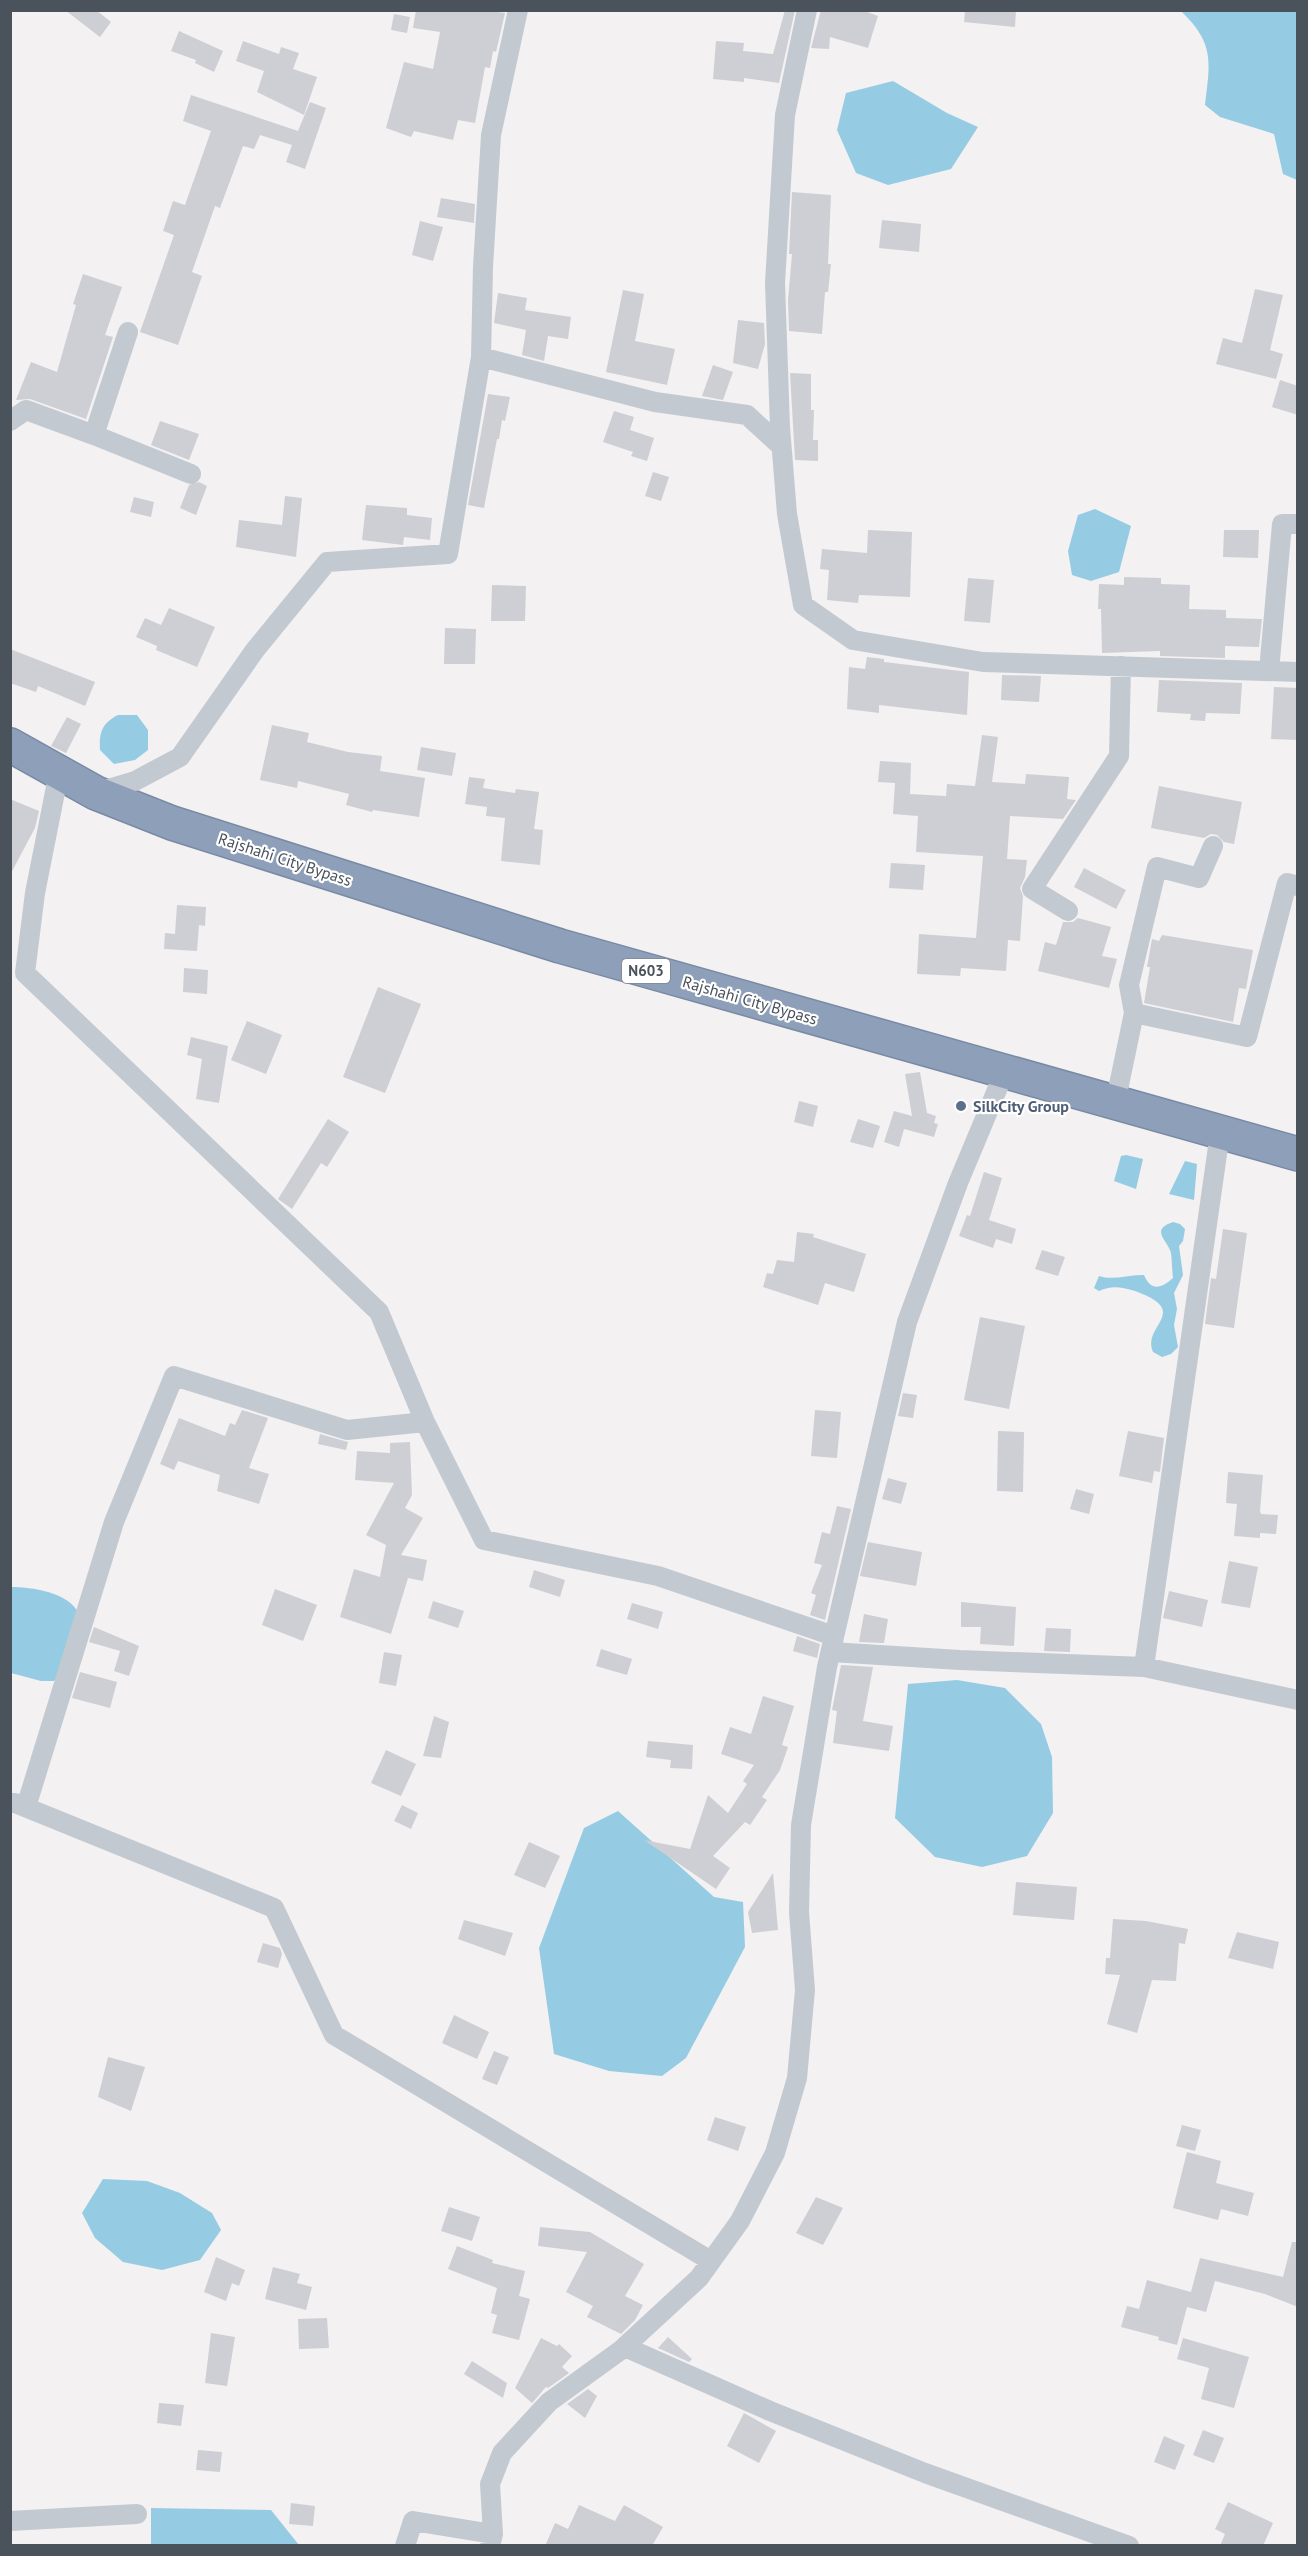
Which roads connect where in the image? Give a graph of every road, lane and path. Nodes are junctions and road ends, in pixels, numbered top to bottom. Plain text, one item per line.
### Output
1 (518, 10) edge
2 (807, 10) edge
3 (128, 332) dead end
4 (482, 357) junction
5 (10, 421) edge
6 (94, 435) junction
7 (781, 446) junction
8 (191, 474) dead end
9 (1298, 524) edge
10 (1120, 666) junction
11 (1269, 671) junction
12 (1298, 672) edge
13 (10, 745) edge
14 (59, 772) junction
15 (96, 793) junction
16 (1213, 846) dead end
17 (1298, 886) edge
18 (1068, 911) dead end
19 (1134, 1012) junction
20 (1004, 1073) junction
21 (1115, 1104) junction
22 (1220, 1133) junction
23 (1298, 1154) edge
24 (425, 1422) junction
25 (832, 1643) junction
26 (1144, 1667) junction
27 (1298, 1700) edge
28 (18, 1805) edge
29 (711, 2262) junction
30 (625, 2347) junction
31 (137, 2514) dead end
32 (10, 2521) edge
33 (491, 2540) edge
34 (405, 2546) edge
35 (1129, 2546) edge

1 - 4 street
2 - 7 street
3 - 6 street
4 - 7 street
4 - 15 street
5 - 6 street
6 - 8 street
7 - 10 street
9 - 11 street
10 - 11 street
10 - 18 street
11 - 12 street
13 - 14 highway, Rajshahi City Bypass / N603
14 - 15 highway, Rajshahi City Bypass / N603
14 - 24 street
15 - 20 highway, Rajshahi City Bypass / N603
16 - 19 street
17 - 19 street
19 - 21 street
20 - 21 highway, Rajshahi City Bypass / N603
20 - 25 street
21 - 22 highway, Rajshahi City Bypass / N603
22 - 23 highway, Rajshahi City Bypass / N603
22 - 26 street
24 - 25 street
24 - 28 street
25 - 26 street
25 - 29 street
26 - 27 street
28 - 29 street
29 - 30 street
30 - 33 street
30 - 35 street
31 - 32 street
33 - 34 street

